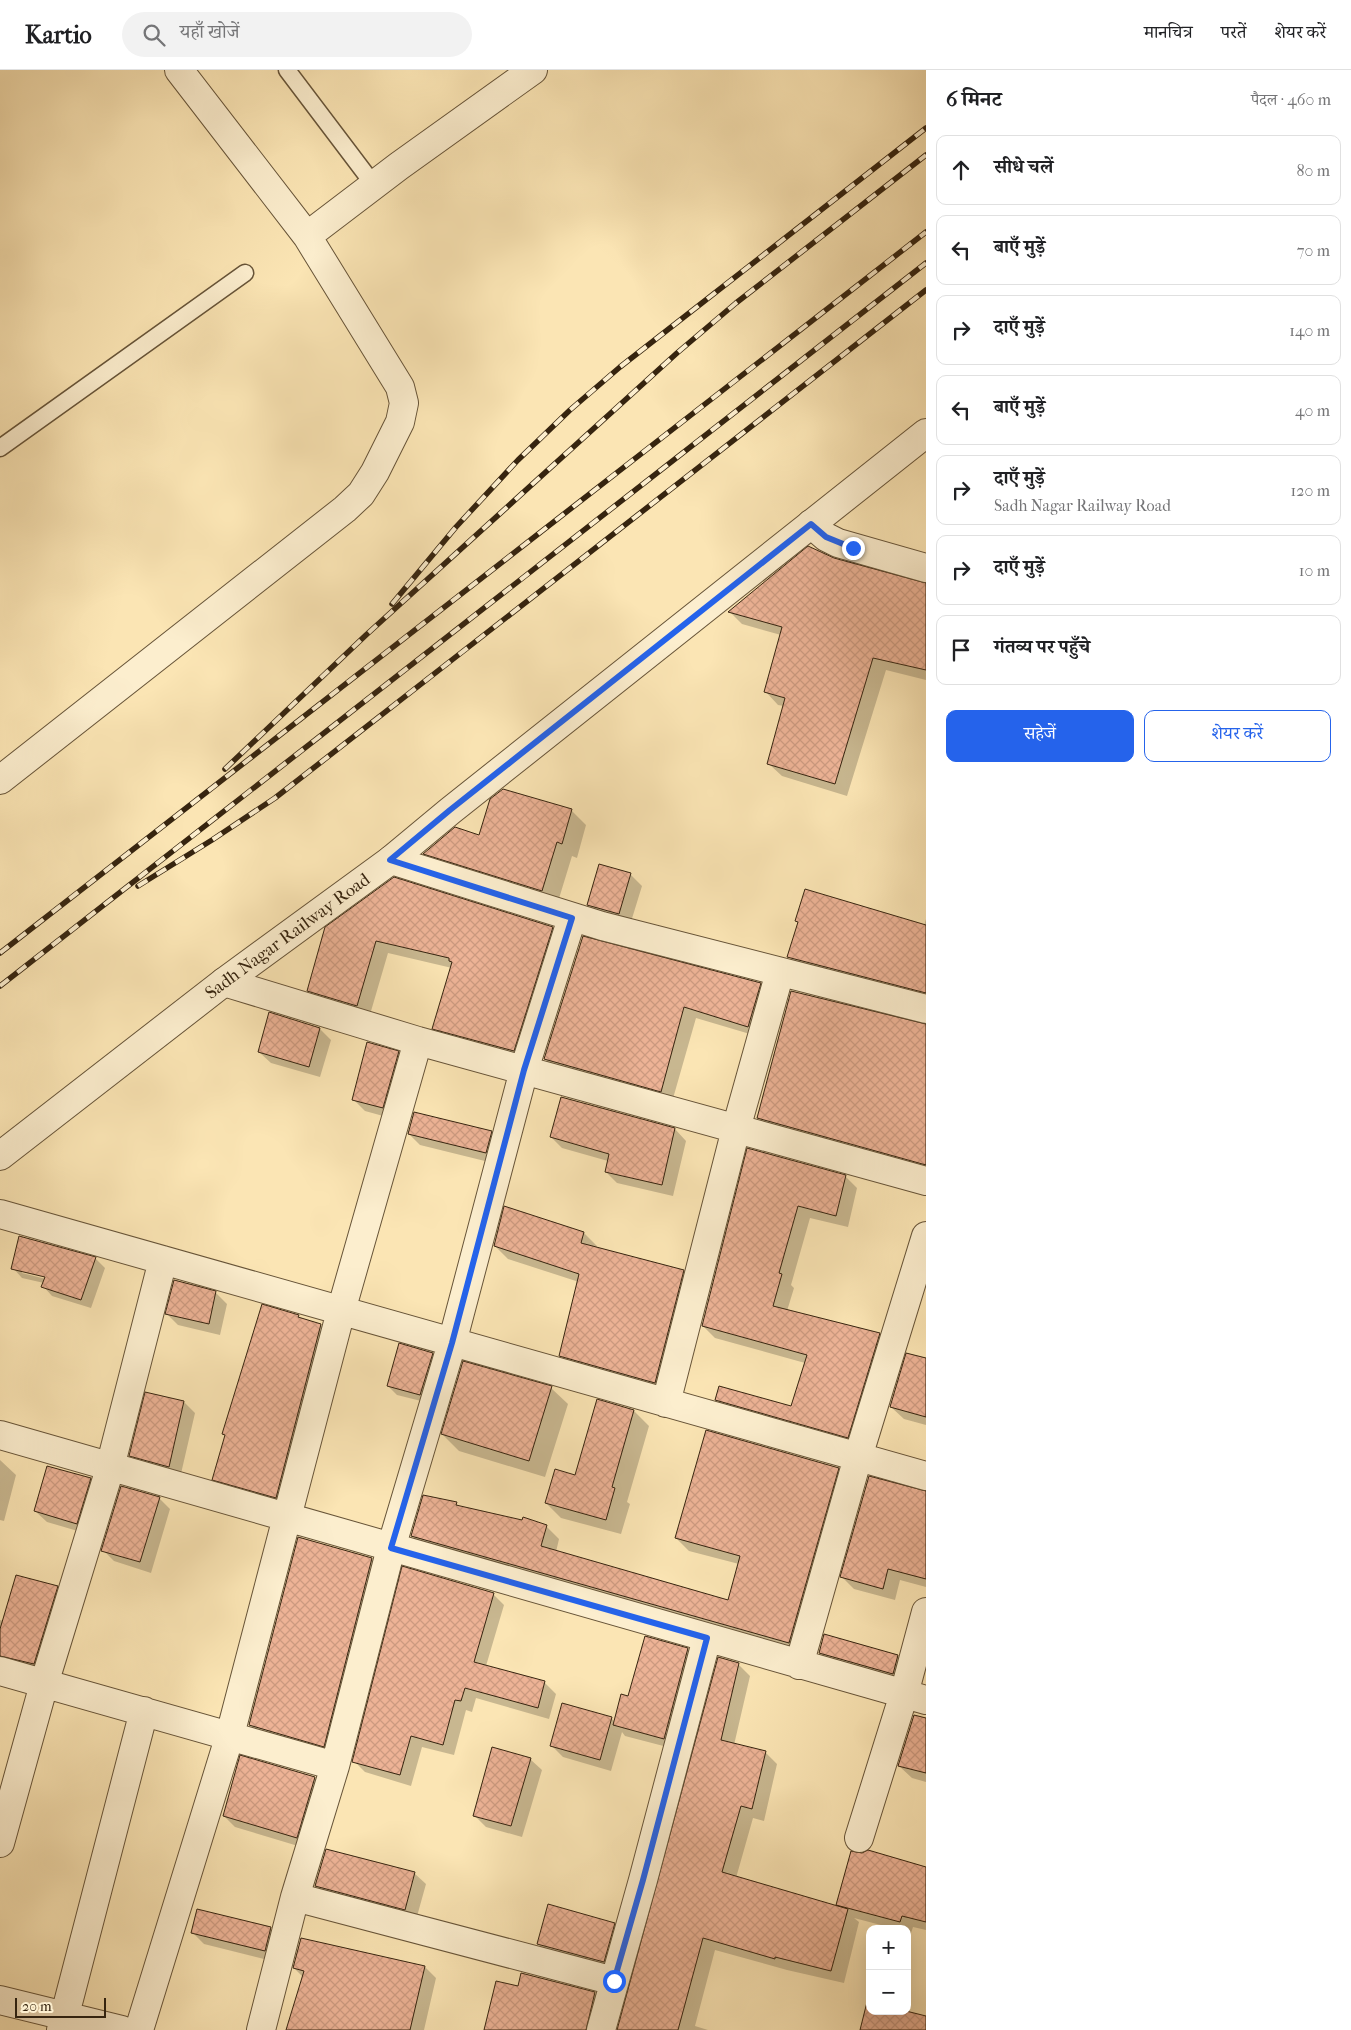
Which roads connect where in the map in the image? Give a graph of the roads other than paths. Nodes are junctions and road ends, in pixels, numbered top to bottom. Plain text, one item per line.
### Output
1 (179, 70) edge
2 (287, 70) edge
3 (533, 70) edge
4 (374, 185) junction
5 (307, 236) junction
6 (245, 273) dead end
7 (926, 433) edge
8 (0, 448) edge
9 (811, 524) junction
10 (926, 568) edge
11 (0, 780) edge
12 (390, 860) junction
13 (572, 918) junction
14 (780, 972) junction
15 (224, 982) junction
16 (926, 1009) edge
17 (418, 1041) junction
18 (524, 1070) junction
19 (736, 1128) junction
20 (0, 1156) edge
21 (926, 1180) edge
22 (0, 1214) edge
23 (926, 1236) edge
24 (163, 1260) junction
25 (341, 1311) junction
26 (452, 1343) junction
27 (666, 1403) junction
28 (0, 1435) edge
29 (858, 1457) junction
30 (110, 1467) junction
31 (926, 1476) edge
32 (286, 1518) junction
33 (391, 1548) junction
34 (926, 1612) edge
35 (707, 1638) junction
36 (799, 1665) junction
37 (0, 1671) edge
38 (44, 1684) junction
39 (915, 1697) edge
40 (144, 1711) junction
41 (230, 1735) junction
42 (335, 1766) junction
43 (859, 1838) dead end
44 (0, 1844) edge
45 (295, 1897) junction
46 (614, 1981) junction
47 (0, 2000) edge
48 (63, 2023) edge
49 (122, 2030) edge
50 (139, 2030) edge
51 (261, 2030) edge
52 (601, 2030) edge

1 - 5 street
2 - 4 lane
3 - 4 street
4 - 5 street
5 - 11 street
6 - 8 lane
7 - 9 street, Sadh Nagar Railway Road
9 - 10 street
9 - 12 street, Sadh Nagar Railway Road
12 - 13 street
12 - 15 street, Sadh Nagar Railway Road
13 - 14 street
13 - 18 street
14 - 16 street
14 - 19 street
15 - 17 street
15 - 20 street, Sadh Nagar Railway Road
17 - 18 street
17 - 25 street
18 - 19 street
18 - 26 street
19 - 21 street
19 - 27 street
22 - 24 street
23 - 29 street
24 - 25 street
24 - 30 street
25 - 26 street
25 - 32 street
26 - 27 street
26 - 33 street
27 - 29 street
28 - 30 street
29 - 31 street
29 - 36 street
30 - 32 street
30 - 38 street
32 - 33 street
32 - 41 street
33 - 35 street
33 - 42 street
34 - 39 street
35 - 36 street
35 - 46 street
36 - 39 street
37 - 38 street
38 - 40 street
38 - 44 street
39 - 43 street
40 - 41 street
40 - 48 street
41 - 42 street
41 - 50 street
42 - 45 street
45 - 46 street
45 - 51 street
46 - 52 street
47 - 48 street
48 - 49 street

